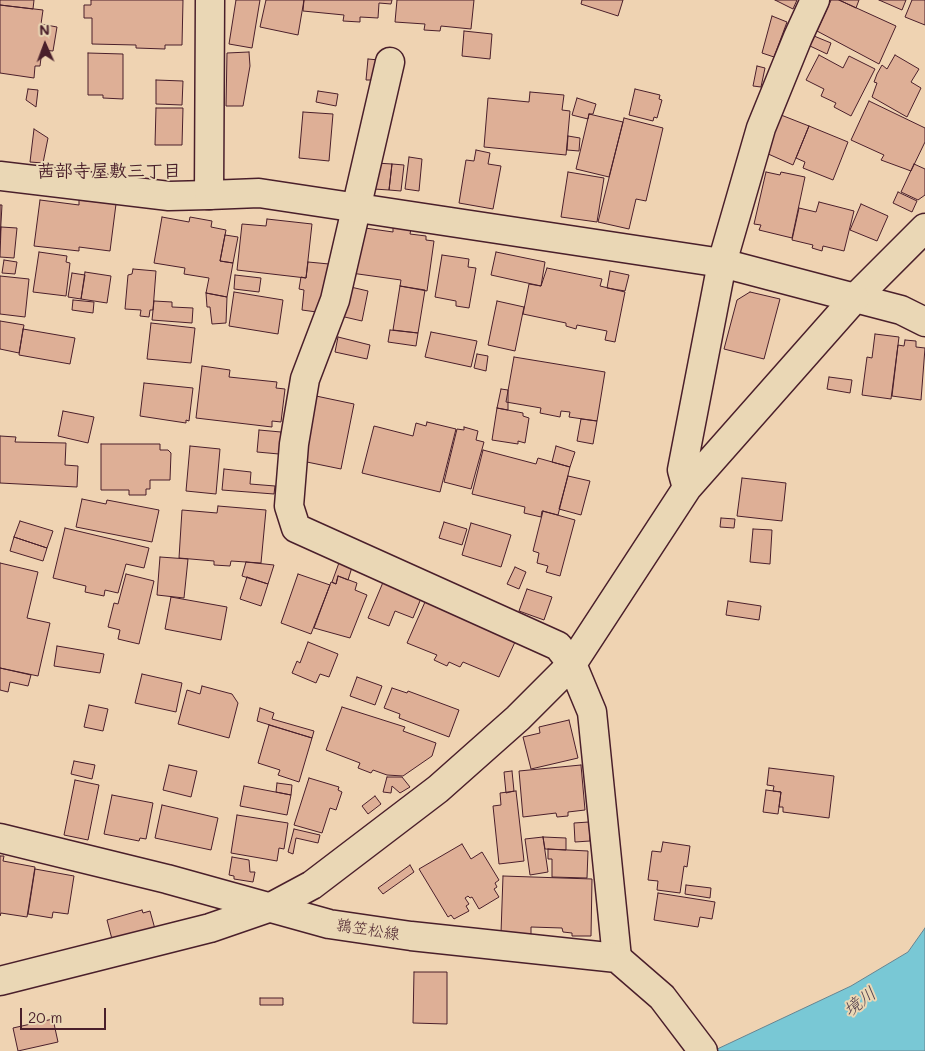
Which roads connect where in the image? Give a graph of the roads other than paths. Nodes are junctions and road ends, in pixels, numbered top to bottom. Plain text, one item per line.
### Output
1 (210, 0) edge
2 (815, 0) edge
3 (390, 62) dead end
4 (0, 176) edge
5 (209, 195) junction
6 (355, 208) junction
7 (925, 228) edge
8 (722, 264) junction
9 (855, 298) junction
10 (925, 322) edge
11 (687, 488) junction
12 (572, 664) junction
13 (0, 838) edge
14 (271, 907) junction
15 (617, 958) junction
16 (0, 981) edge
17 (703, 1051) edge

1 - 5 street
2 - 8 street
3 - 6 street
4 - 5 street
5 - 6 street
6 - 8 street
6 - 12 street
7 - 9 street
8 - 9 street
8 - 11 street
9 - 10 street
9 - 11 street
11 - 12 street
12 - 14 street
12 - 15 street
13 - 14 street, 鶉笠松線
14 - 15 street, 鶉笠松線
14 - 16 street
15 - 17 street

